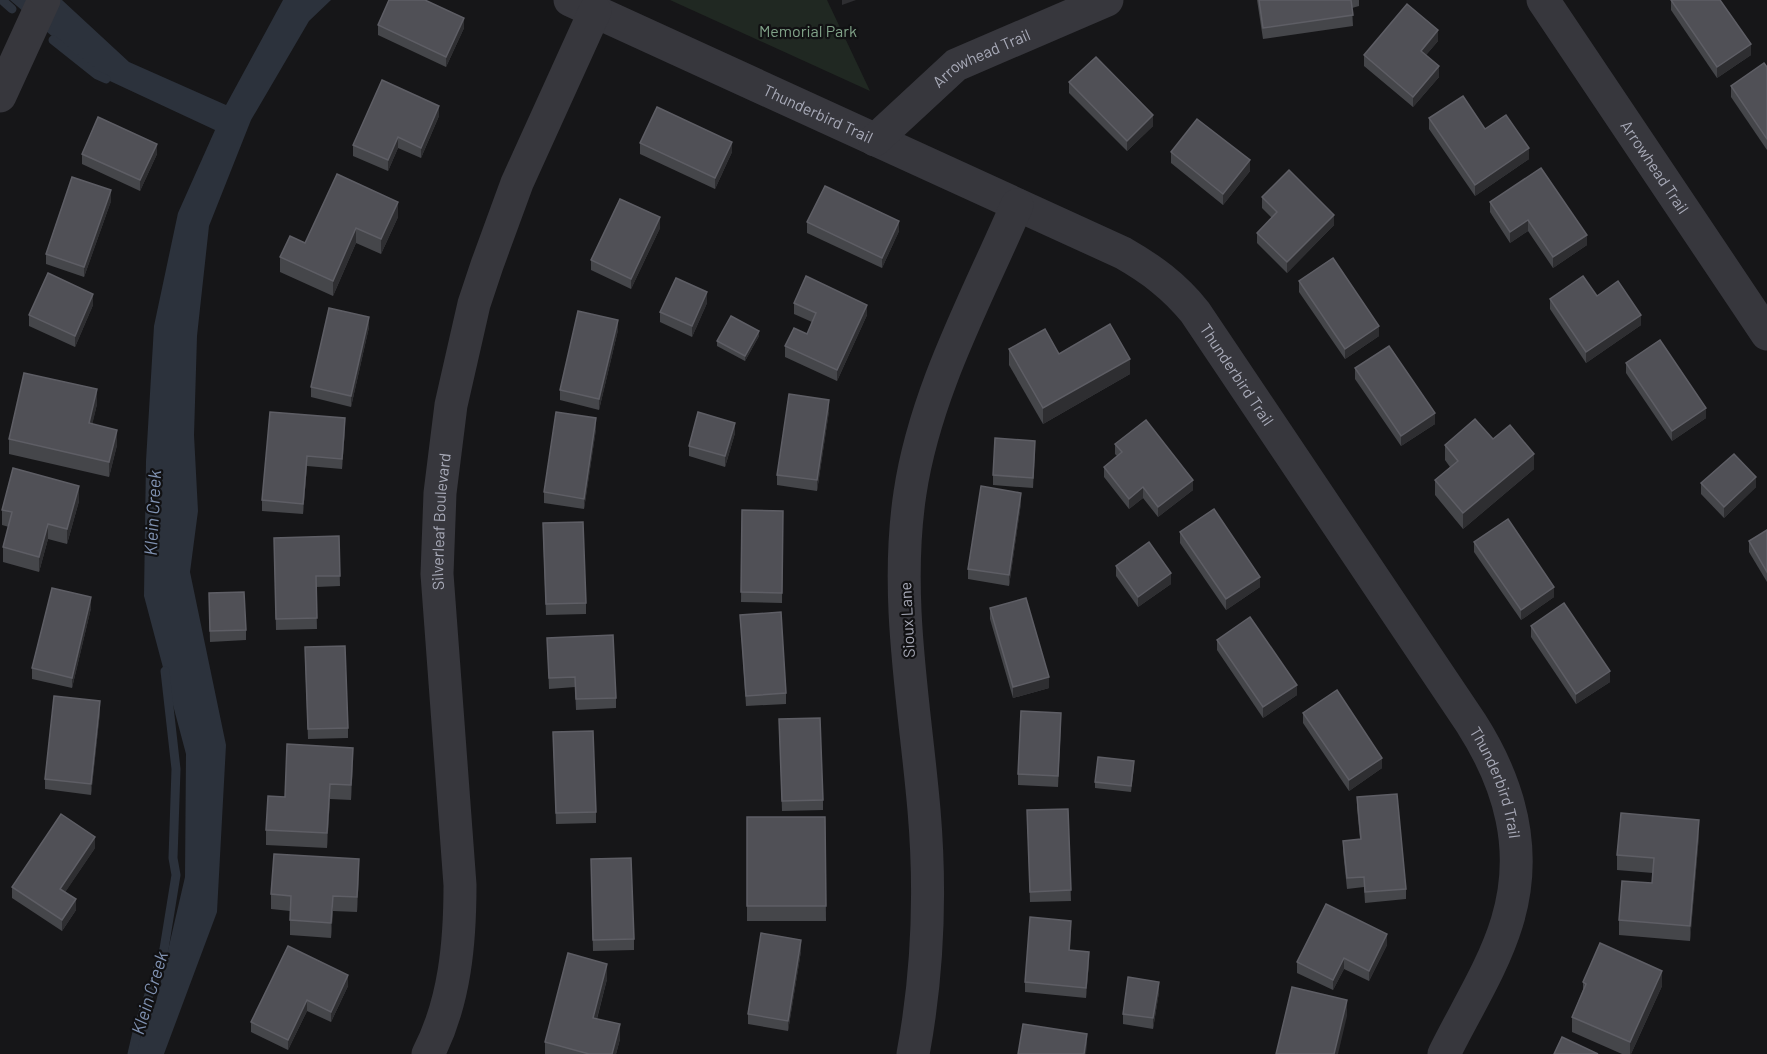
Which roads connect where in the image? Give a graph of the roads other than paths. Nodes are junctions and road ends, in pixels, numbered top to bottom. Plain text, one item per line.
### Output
1 (44, 0) edge
2 (1107, 0) edge
3 (1543, 0) edge
4 (583, 6) edge
5 (0, 96) edge
6 (875, 140) junction
7 (1017, 205) junction
8 (1767, 334) edge
9 (428, 1054) edge
10 (913, 1054) edge
11 (1444, 1054) edge

1 - 5 street
2 - 6 street, Arrowhead Trail
3 - 8 street, Arrowhead Trail
4 - 6 street, Thunderbird Trail
4 - 9 street, Silverleaf Boulevard
6 - 7 street, Thunderbird Trail
7 - 10 street, Sioux Lane
7 - 11 street, Thunderbird Trail

